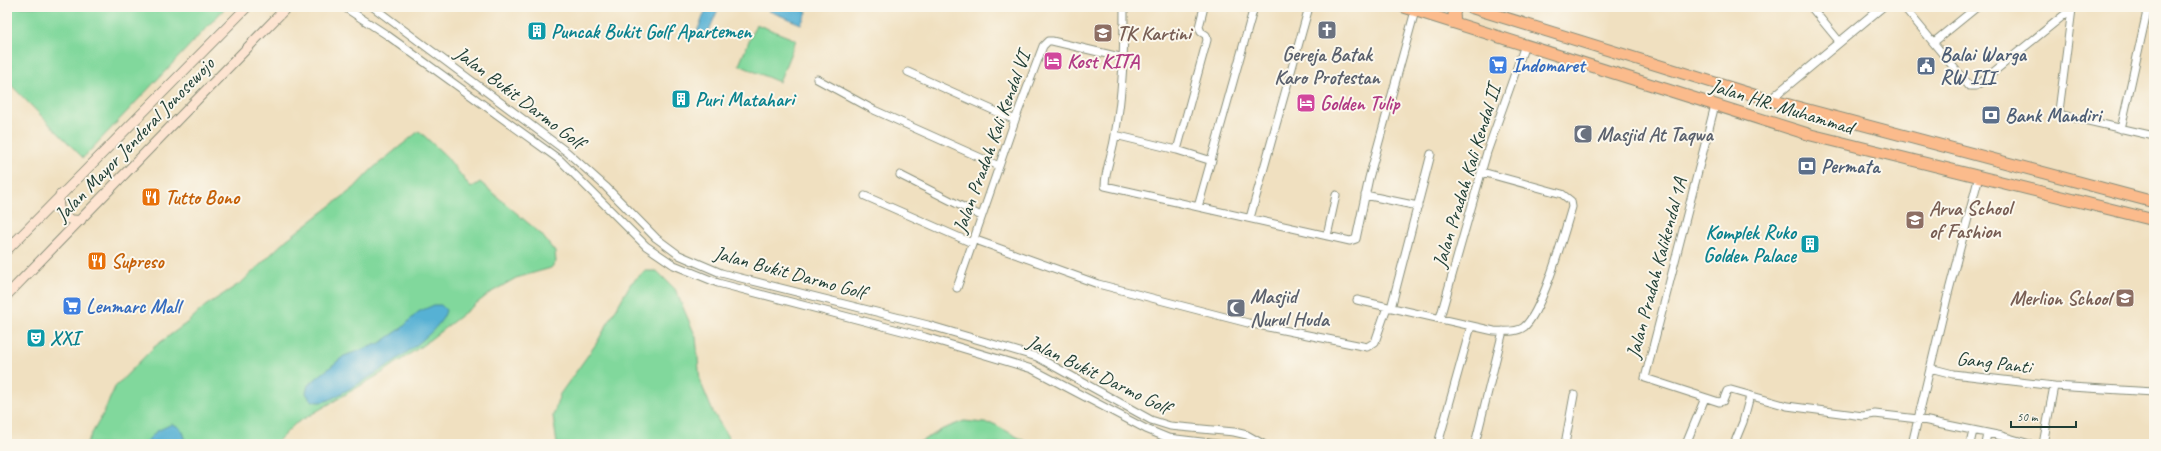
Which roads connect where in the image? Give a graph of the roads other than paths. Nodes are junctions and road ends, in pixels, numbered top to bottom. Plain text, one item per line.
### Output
1 (247, 7) edge
2 (287, 7) edge
3 (345, 7) edge
4 (373, 7) edge
5 (1124, 7) edge
6 (1204, 7) edge
7 (1254, 7) edge
8 (1309, 7) edge
9 (1456, 7) edge
10 (1470, 7) edge
11 (1811, 7) edge
12 (1882, 7) edge
13 (1904, 7) edge
14 (1977, 7) edge
15 (2148, 7) edge
16 (2073, 8) edge
17 (1419, 10) edge
18 (1455, 22) junction
19 (396, 24) junction
20 (387, 35) junction
21 (1839, 41) junction
22 (1934, 42) junction
23 (1525, 45) junction
24 (1124, 58) junction
25 (1638, 60) junction
26 (908, 72) dead end
27 (817, 79) dead end
28 (1632, 79) junction
29 (1770, 100) junction
30 (1715, 105) junction
31 (1014, 120) junction
32 (2121, 129) junction
33 (1115, 135) junction
34 (2154, 136) edge
35 (1177, 150) junction
36 (1430, 154) dead end
37 (1212, 161) junction
38 (999, 166) junction
39 (1482, 172) junction
40 (900, 175) dead end
41 (1979, 176) junction
42 (60, 195) junction
43 (1336, 195) dead end
44 (1365, 195) junction
45 (865, 196) dead end
46 (2154, 202) edge
47 (1418, 206) junction
48 (1198, 207) junction
49 (981, 216) junction
50 (1250, 218) junction
51 (81, 220) junction
52 (2154, 220) edge
53 (1327, 236) junction
54 (973, 241) junction
55 (7, 250) edge
56 (957, 288) dead end
57 (7, 295) edge
58 (1357, 300) dead end
59 (1389, 308) junction
60 (1440, 318) junction
61 (1471, 326) junction
62 (1503, 331) junction
63 (1930, 368) junction
64 (2054, 386) junction
65 (2154, 392) edge
66 (1574, 395) dead end
67 (1750, 396) junction
68 (1705, 398) junction
69 (1918, 419) junction
70 (1974, 431) junction
71 (1987, 434) junction
72 (2002, 436) junction
73 (1218, 444) edge
74 (1263, 444) edge
75 (1438, 444) edge
76 (1475, 444) edge
77 (1565, 444) edge
78 (1686, 444) edge
79 (1734, 444) edge
80 (1912, 444) edge
81 (1970, 444) edge
82 (1985, 444) edge
83 (2000, 444) edge
84 (2030, 444) edge
85 (2043, 444) edge

1 - 42 main road, Jalan Mayor Jenderal Jonosewojo
2 - 51 main road, Jalan Mayor Jenderal Jonosewojo
3 - 20 street, Jalan Bukit Darmo Golf
4 - 19 street, Jalan Bukit Darmo Golf
5 - 24 street
6 - 35 street
7 - 37 street
8 - 50 street
9 - 18 main road
10 - 25 main road, Jalan HR. Muhammad
11 - 21 street
12 - 21 street
13 - 22 street
14 - 22 street
15 - 32 street
16 - 22 street
16 - 32 street
17 - 18 main road, Jalan HR. Muhammad
17 - 44 street
18 - 23 main road, Jalan HR. Muhammad
19 - 20 street
19 - 74 street, Jalan Bukit Darmo Golf
20 - 73 street, Jalan Bukit Darmo Golf
21 - 29 street
23 - 28 main road, Jalan HR. Muhammad
23 - 39 street, Jalan Pradah Kali Kendal II
24 - 31 street, Jalan Pradah Kali Kendal VI
24 - 33 street
25 - 28 main road
25 - 29 main road, Jalan HR. Muhammad
26 - 31 street
27 - 38 street
28 - 30 main road, Jalan HR. Muhammad
29 - 46 main road, Jalan HR. Muhammad
30 - 41 main road, Jalan HR. Muhammad
30 - 68 street, Jalan Pradah Kalikendal 1A
31 - 38 street, Jalan Pradah Kali Kendal VI
32 - 34 street
33 - 35 street
33 - 48 street
35 - 37 street
36 - 47 street
37 - 48 street
38 - 49 street, Jalan Pradah Kali Kendal VI
39 - 60 street, Jalan Pradah Kali Kendal II
39 - 62 street
40 - 49 street
41 - 52 main road, Jalan HR. Muhammad
41 - 63 street
42 - 51 main road
42 - 55 main road, Jalan Mayor Jenderal Jonosewojo
43 - 53 street
44 - 47 street
44 - 53 street
45 - 54 street
47 - 59 street
48 - 50 street
49 - 54 street, Jalan Pradah Kali Kendal VI
50 - 53 street
51 - 57 main road, Jalan Mayor Jenderal Jonosewojo
54 - 56 street, Jalan Pradah Kali Kendal VI
54 - 59 street
58 - 59 street
59 - 60 street
60 - 61 street
61 - 62 street
61 - 75 street
62 - 76 street
63 - 64 street, Gang Panti
63 - 69 street
64 - 65 street, Gang Panti
64 - 85 street
66 - 77 street
67 - 68 street
67 - 69 street
67 - 79 street
68 - 78 street
69 - 70 street
69 - 80 street
70 - 71 street
70 - 81 street
71 - 72 street
71 - 82 street
72 - 83 street
72 - 84 street

